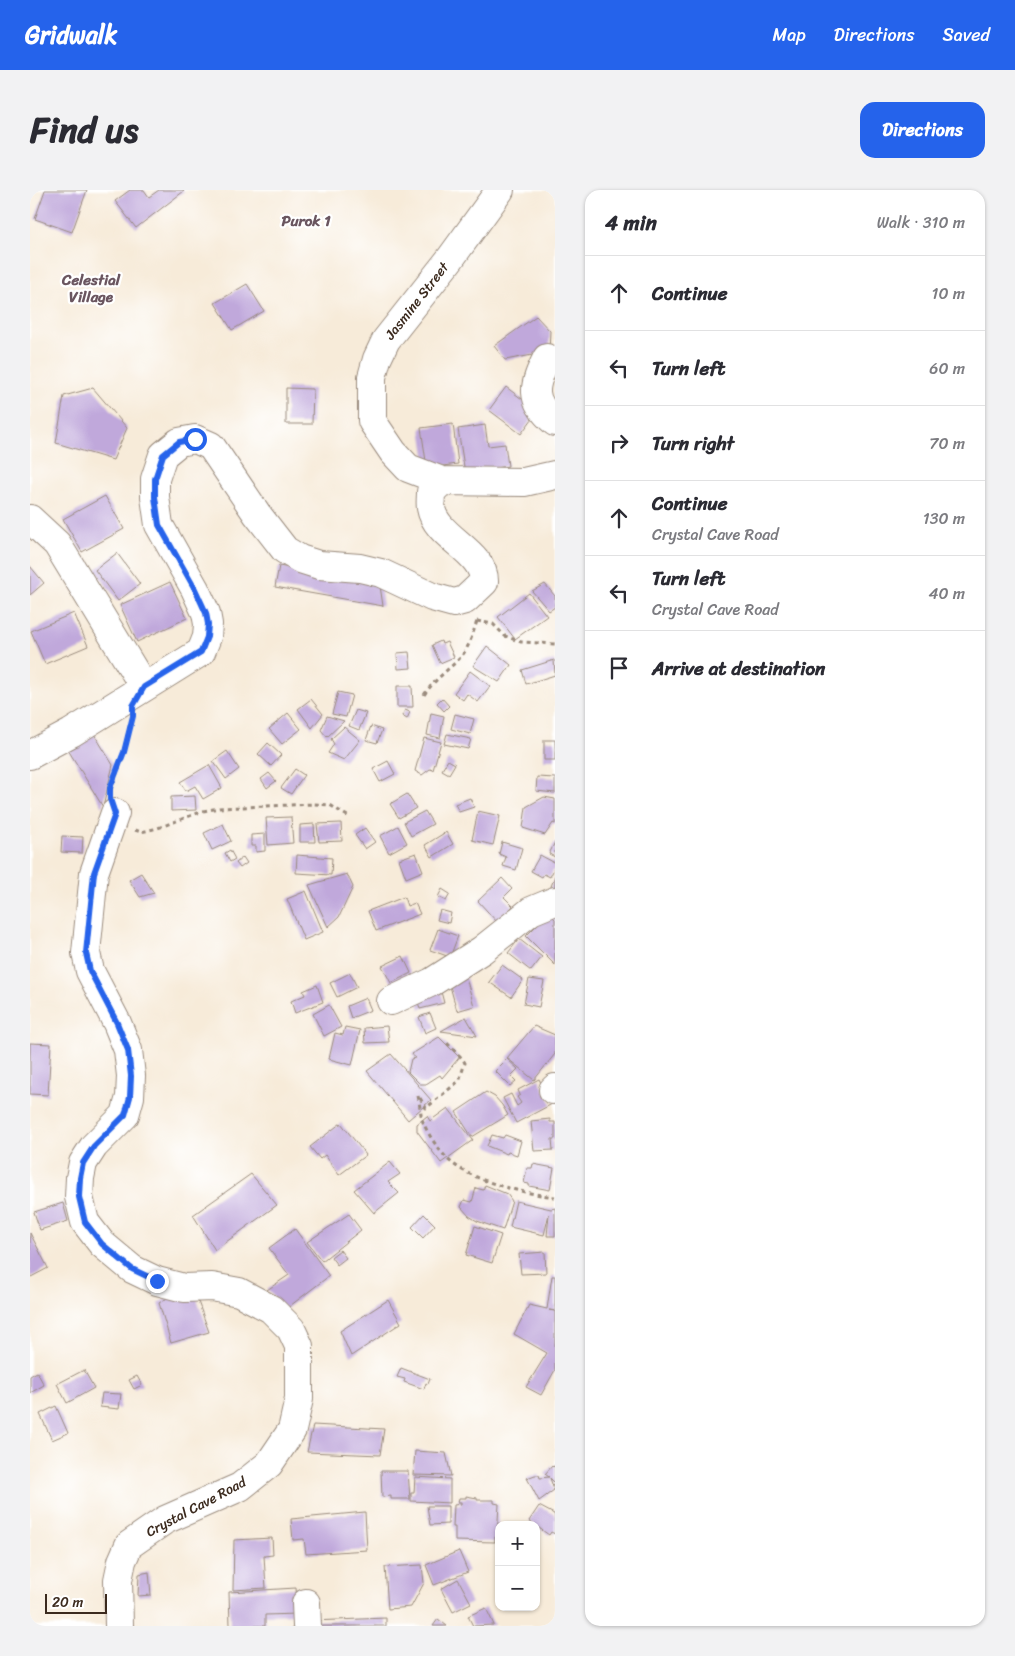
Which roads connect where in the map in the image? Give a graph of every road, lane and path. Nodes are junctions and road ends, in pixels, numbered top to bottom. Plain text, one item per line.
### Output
1 (500, 190) edge
2 (547, 358) dead end
3 (555, 422) edge
4 (555, 475) edge
5 (442, 481) junction
6 (30, 519) edge
7 (454, 603) junction
8 (477, 621) junction
9 (555, 644) edge
10 (144, 687) junction
11 (424, 695) dead end
12 (30, 754) edge
13 (115, 814) junction
14 (349, 817) dead end
15 (555, 901) edge
16 (391, 1001) dead end
17 (445, 1040) dead end
18 (555, 1197) edge
19 (120, 1626) edge

1 - 5 street, Jasmine Street
2 - 3 street
4 - 5 street
5 - 7 street
6 - 10 street
7 - 8 path
7 - 10 street
8 - 9 path
8 - 11 path
10 - 12 street
10 - 13 path
13 - 14 path
13 - 19 street, Crystal Cave Road
15 - 16 street
17 - 18 path

